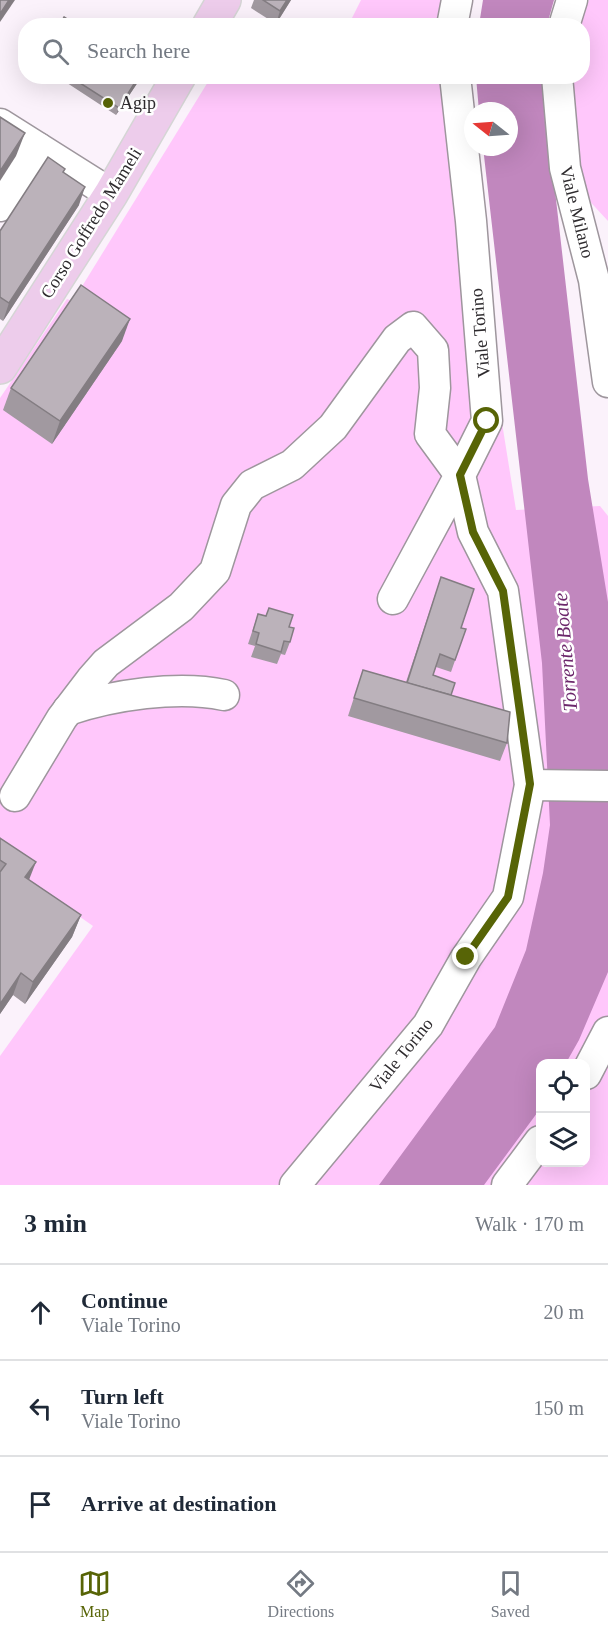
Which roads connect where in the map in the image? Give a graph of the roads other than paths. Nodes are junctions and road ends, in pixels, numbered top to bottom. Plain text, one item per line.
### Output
1 (224, 0) edge
2 (457, 0) edge
3 (572, 0) edge
4 (214, 18) edge
5 (454, 18) edge
6 (566, 18) edge
7 (174, 84) edge
8 (456, 84) edge
9 (558, 84) edge
10 (0, 124) edge
11 (38, 148) junction
12 (111, 194) junction
13 (0, 206) edge
14 (0, 368) edge
15 (608, 382) edge
16 (460, 475) junction
17 (393, 599) dead end
18 (224, 695) dead end
19 (68, 710) junction
20 (538, 785) junction
21 (608, 786) edge
22 (15, 796) dead end
23 (608, 1032) edge
24 (590, 1065) edge
25 (536, 1146) edge
26 (295, 1185) edge
27 (507, 1185) edge

1 - 4 main road
2 - 5 street
3 - 6 street
7 - 12 main road, Corso Goffredo Mameli
8 - 16 street, Viale Torino
9 - 15 street, Viale Milano
10 - 11 street
11 - 12 street
11 - 13 street
12 - 14 main road, Corso Goffredo Mameli
16 - 17 street
16 - 19 street
16 - 20 street, Viale Torino
18 - 19 street
19 - 22 street
20 - 21 street
20 - 26 street, Viale Torino
23 - 24 street
25 - 27 street

